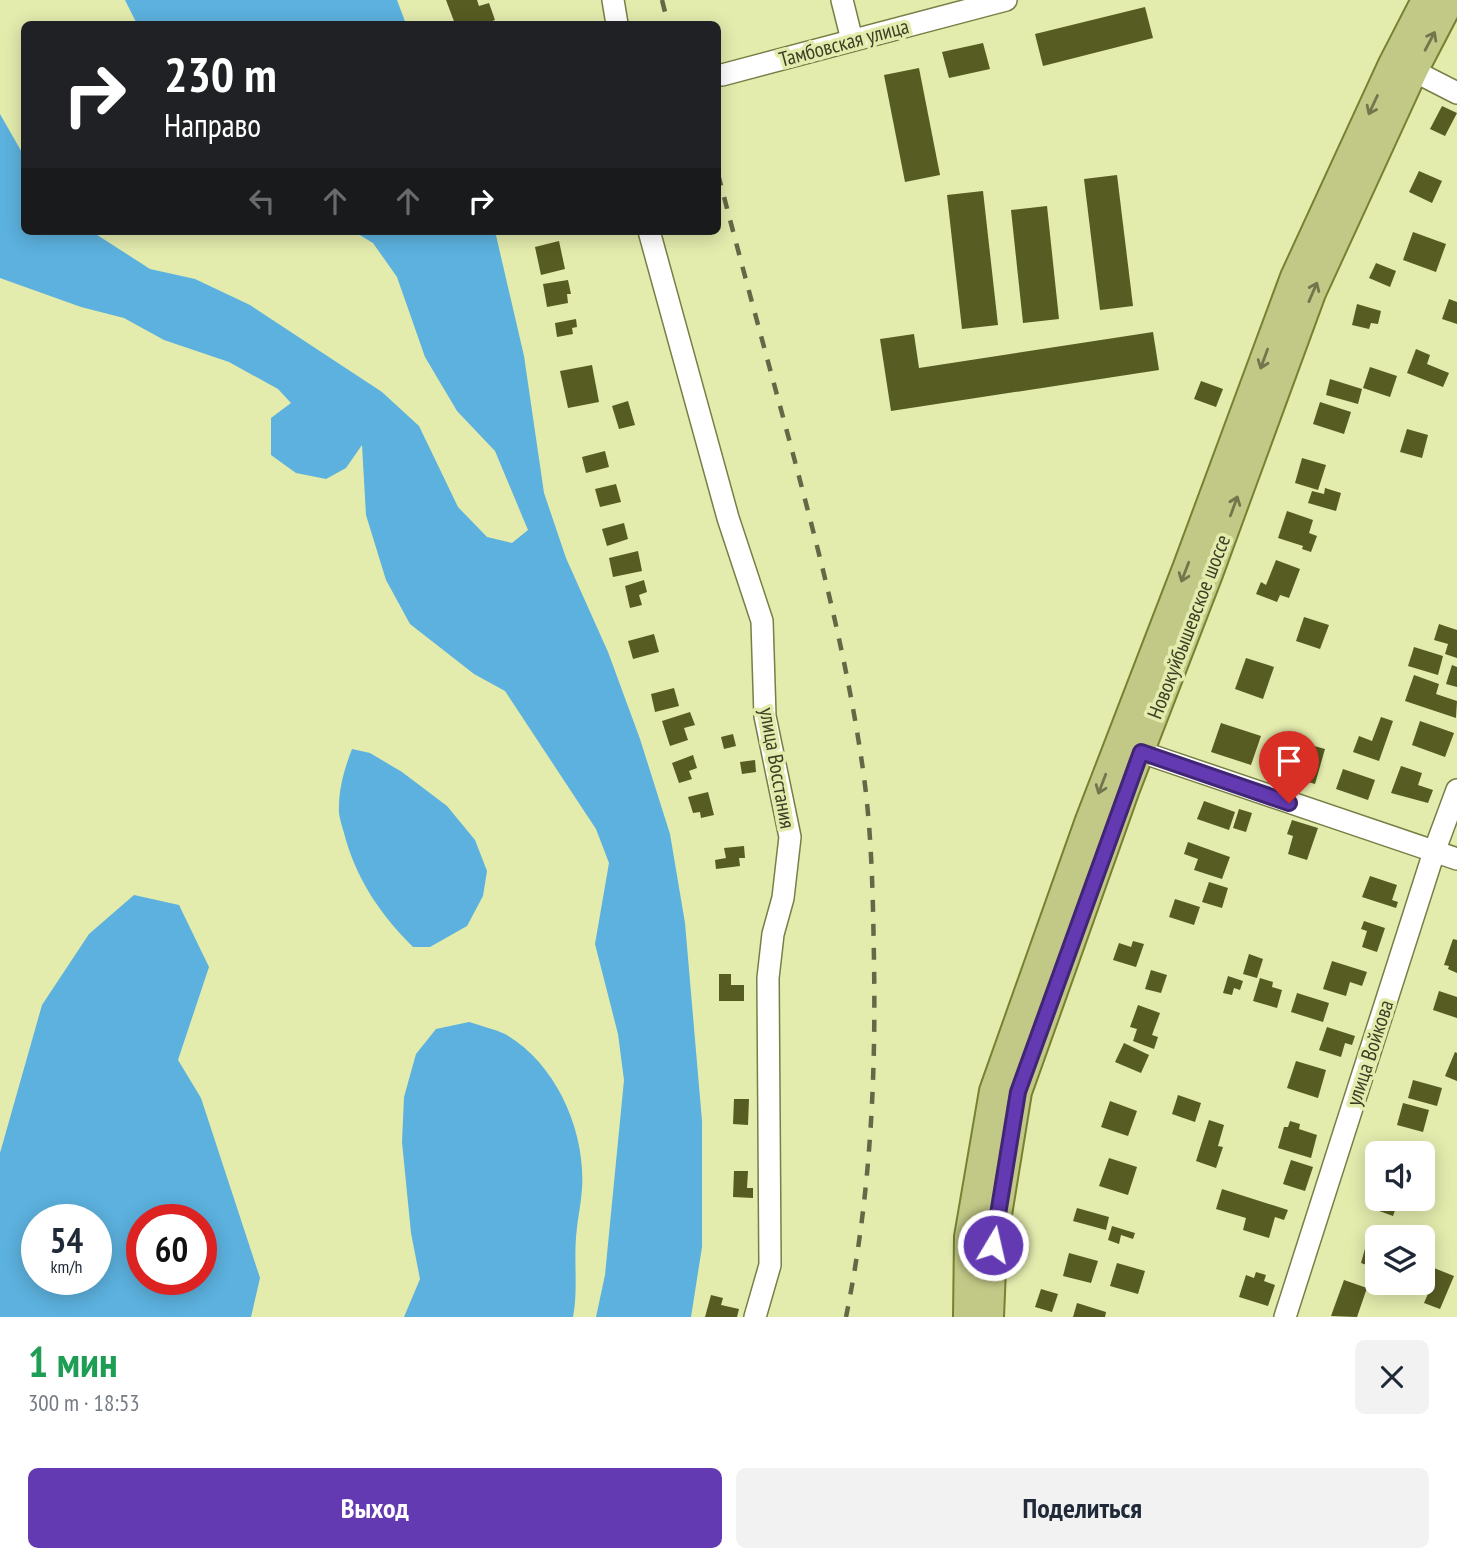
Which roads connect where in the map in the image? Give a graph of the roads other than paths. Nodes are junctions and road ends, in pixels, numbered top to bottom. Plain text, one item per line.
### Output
1 (613, 0) edge
2 (842, 0) edge
3 (1006, 0) edge
4 (1425, 0) edge
5 (1451, 0) edge
6 (616, 21) edge
7 (852, 40) junction
8 (1414, 71) junction
9 (722, 75) dead end
10 (1457, 93) edge
11 (650, 235) edge
12 (1141, 752) junction
13 (1457, 790) edge
14 (1434, 852) junction
15 (1457, 859) edge
16 (755, 1317) edge
17 (967, 1317) edge
18 (990, 1317) edge
19 (1285, 1317) edge

1 - 6 street
2 - 7 street
3 - 7 street, Тамбовская улица
4 -> 17 main road, Новокуйбышевское шоссе
8 -> 5 main road, Новокуйбышевское шоссе
7 - 9 street, Тамбовская улица
8 - 10 street
12 -> 8 main road, Новокуйбышевское шоссе
11 - 16 street, улица Восстания
12 - 14 street
12 - 18 main road, Новокуйбышевское шоссе
13 - 14 street, улица Войкова
14 - 15 street
14 - 19 street, улица Войкова

